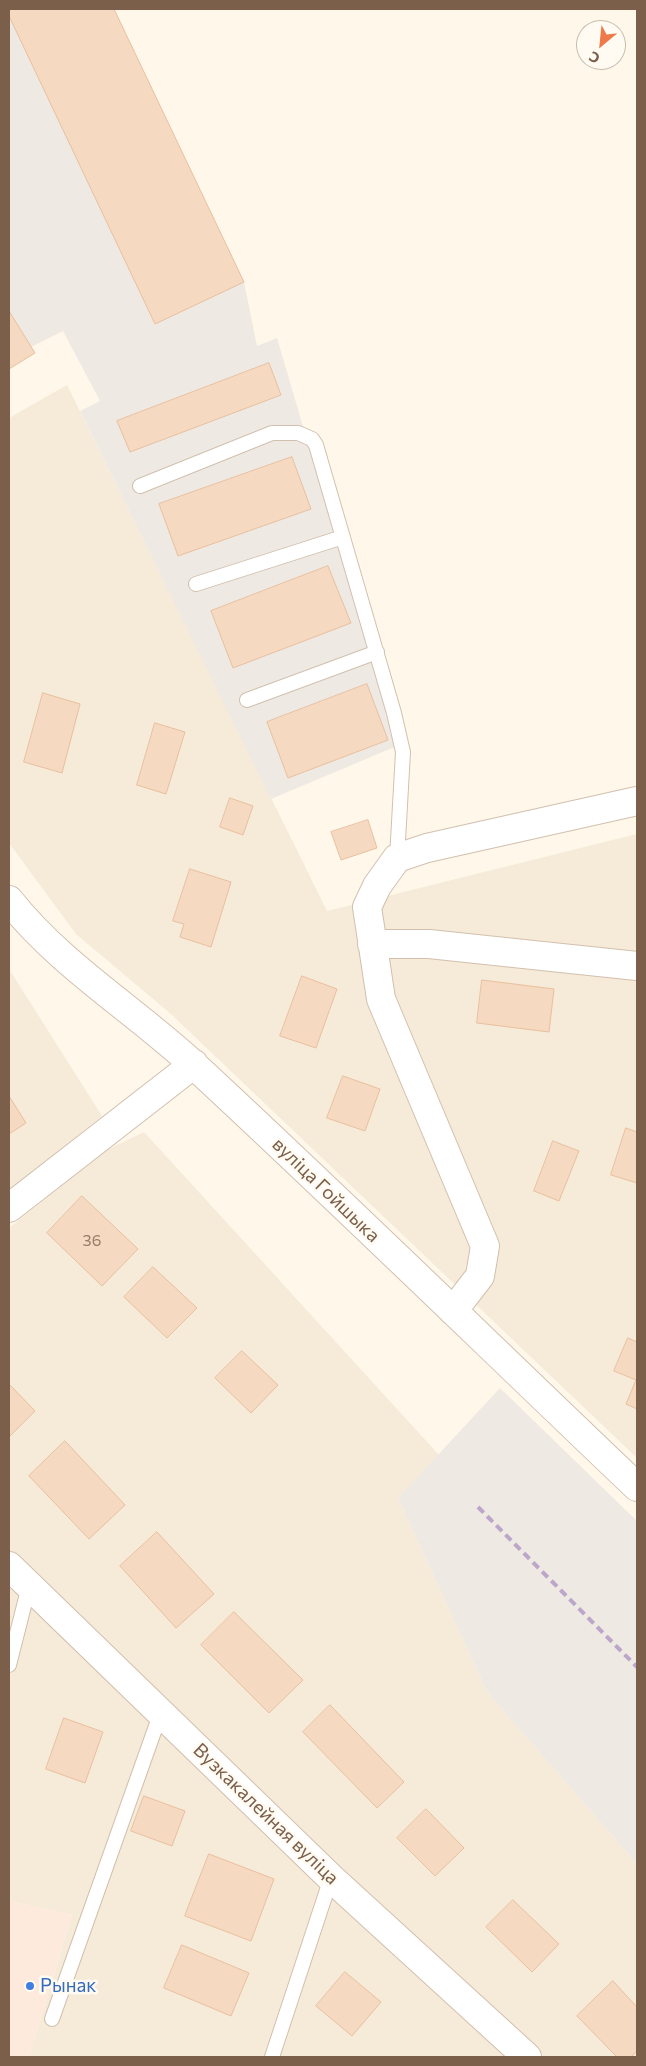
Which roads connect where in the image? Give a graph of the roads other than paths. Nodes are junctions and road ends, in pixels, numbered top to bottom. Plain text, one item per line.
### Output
1 (140, 486) dead end
2 (343, 537) junction
3 (196, 584) dead end
4 (377, 652) junction
5 (247, 700) dead end
6 (637, 802) edge
7 (397, 858) junction
8 (9, 900) edge
9 (372, 944) junction
10 (637, 966) edge
11 (194, 1064) junction
12 (9, 1208) edge
13 (453, 1311) junction
14 (637, 1487) edge
15 (9, 1566) edge
16 (29, 1586) junction
17 (9, 1665) edge
18 (161, 1712) junction
19 (331, 1878) junction
20 (52, 2019) dead end
21 (272, 2057) edge
22 (527, 2057) edge

1 - 2 lane
2 - 3 lane
2 - 4 lane
4 - 5 lane
4 - 7 lane
6 - 7 street
7 - 9 street
8 - 11 street, вуліца Гойшыка
9 - 10 street
9 - 13 street
11 - 12 street
11 - 13 street, вуліца Гойшыка
13 - 14 street, вуліца Гойшыка
15 - 16 street, Вузкакалейная вуліца
16 - 17 lane
16 - 18 street, Вузкакалейная вуліца
18 - 19 street, Вузкакалейная вуліца
18 - 20 lane
19 - 21 lane
19 - 22 street, Вузкакалейная вуліца

